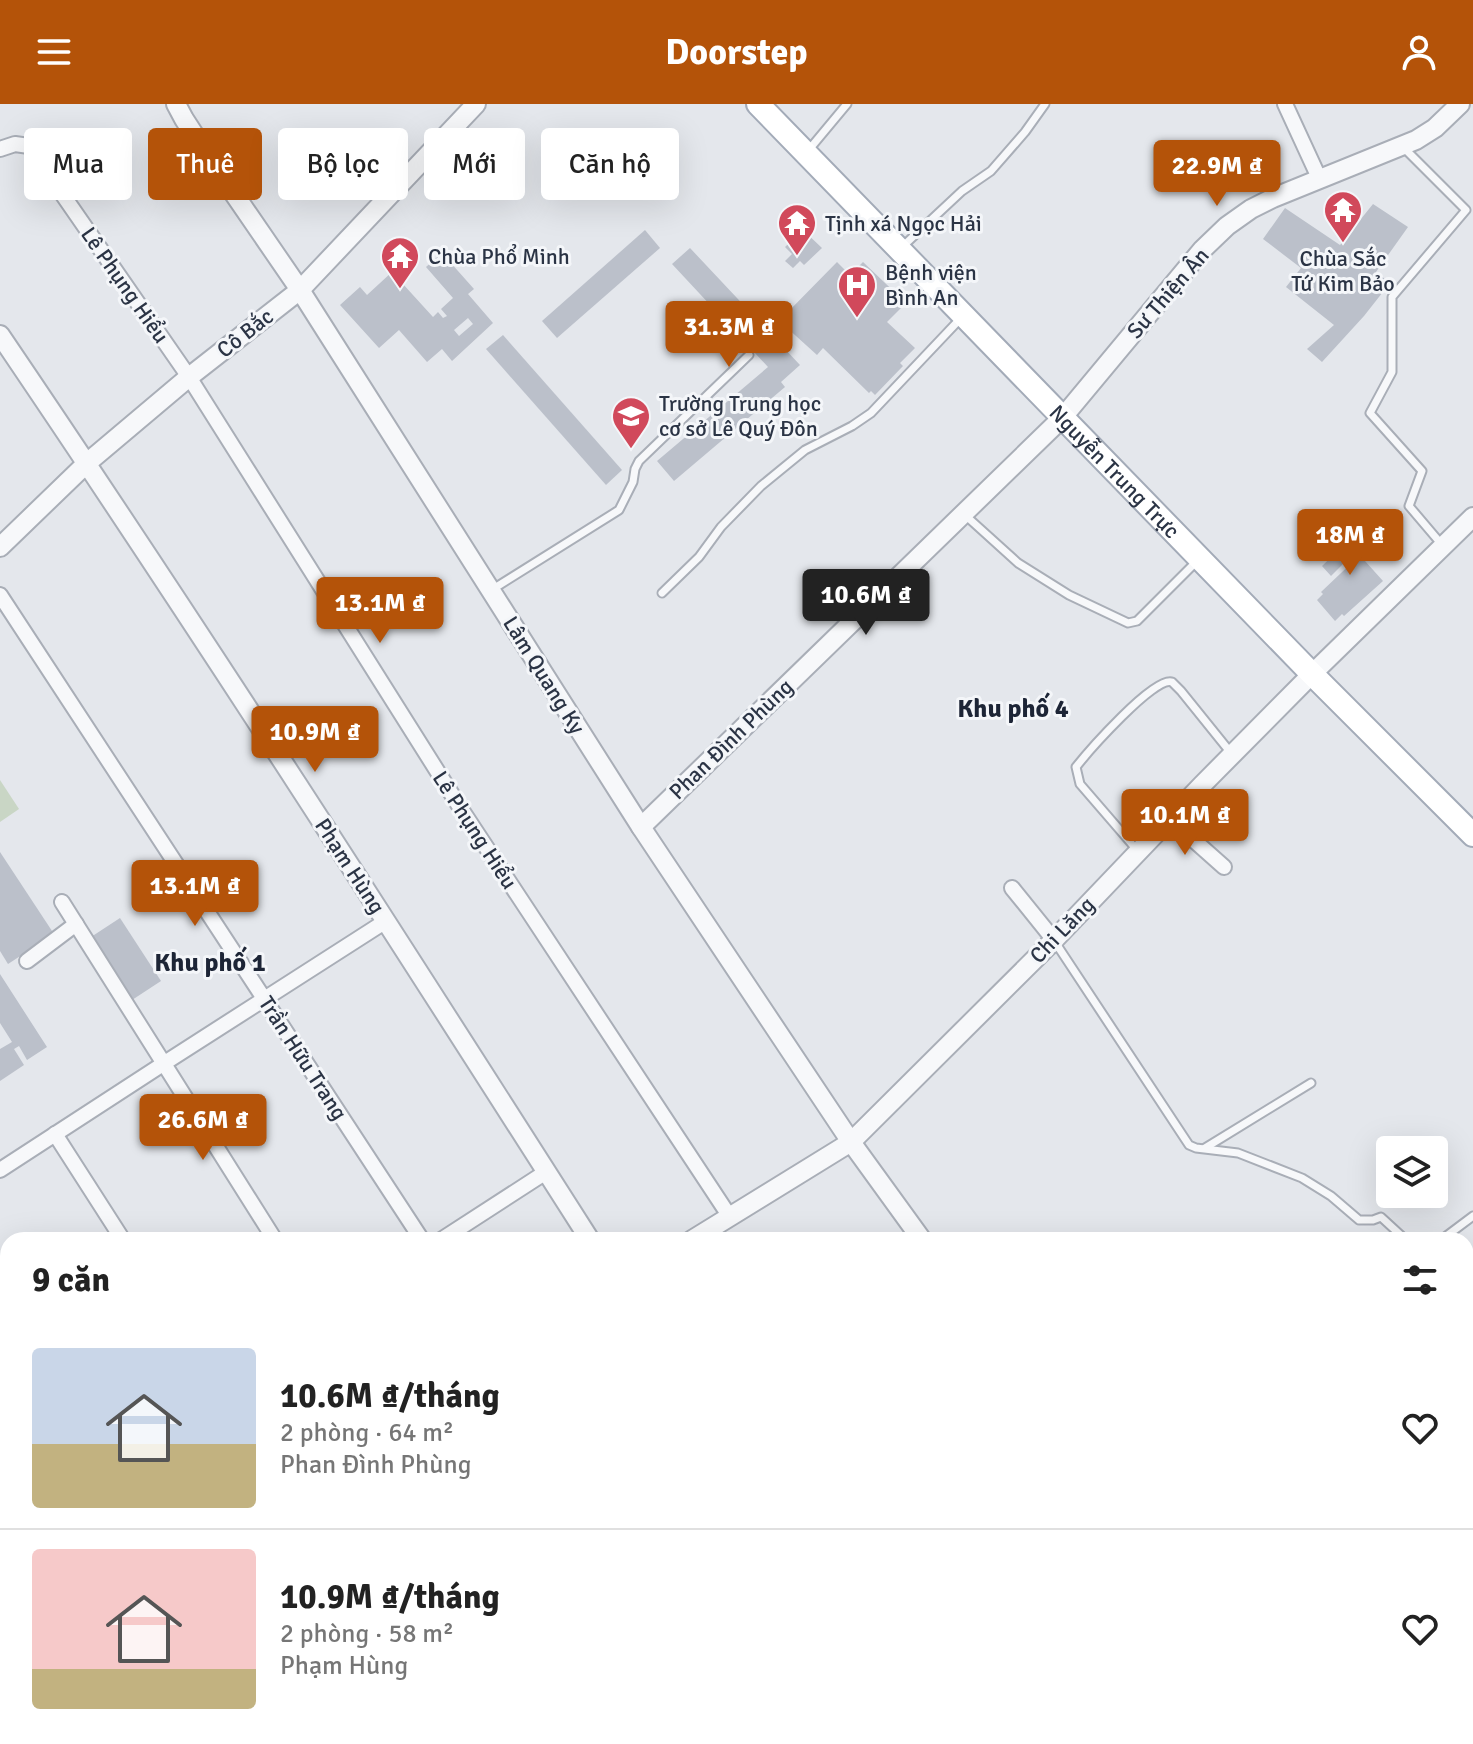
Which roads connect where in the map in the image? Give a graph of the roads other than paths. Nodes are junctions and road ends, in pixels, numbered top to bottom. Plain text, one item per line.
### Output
1 (176, 104) edge
2 (476, 104) edge
3 (758, 104) edge
4 (847, 104) edge
5 (1045, 104) edge
6 (1285, 104) edge
7 (1460, 104) edge
8 (1402, 146) junction
9 (0, 149) edge
10 (806, 153) junction
11 (1320, 180) junction
12 (900, 250) junction
13 (300, 290) junction
14 (964, 315) junction
15 (0, 335) edge
16 (749, 355) dead end
17 (189, 377) junction
18 (1063, 417) junction
19 (87, 463) junction
20 (963, 513) junction
21 (1473, 517) edge
22 (1443, 546) junction
23 (0, 547) edge
24 (1200, 558) junction
25 (491, 590) junction
26 (662, 593) dead end
27 (0, 595) edge
28 (1312, 674) junction
29 (1232, 755) junction
30 (1170, 819) junction
31 (641, 827) junction
32 (1473, 835) edge
33 (1138, 852) junction
34 (1224, 867) dead end
35 (1012, 888) dead end
36 (62, 902) dead end
37 (386, 921) junction
38 (76, 924) junction
39 (1054, 940) junction
40 (27, 961) dead end
41 (264, 999) junction
42 (163, 1064) junction
43 (1311, 1083) dead end
44 (55, 1134) junction
45 (851, 1142) junction
46 (1203, 1149) junction
47 (0, 1170) edge
48 (546, 1172) junction
49 (1473, 1216) edge
50 (730, 1217) junction
51 (118, 1232) edge
52 (270, 1232) edge
53 (417, 1232) edge
54 (453, 1232) edge
55 (585, 1232) edge
56 (705, 1232) edge
57 (916, 1232) edge
58 (1397, 1232) edge
59 (1452, 1232) edge

1 - 13 street, Lâm Quang Ky
2 - 13 street, Cô Bắc
3 - 10 main road, Nguyễn Trung Trực
4 - 10 lane
5 - 12 lane
6 - 11 street
7 - 8 street, Sư Thiện Ân
8 - 11 street, Sư Thiện Ân
8 - 22 lane
9 - 17 street, Lê Phụng Hiểu
10 - 12 main road, Nguyễn Trung Trực
11 - 18 street, Sư Thiện Ân
12 - 14 main road, Nguyễn Trung Trực
13 - 17 street, Cô Bắc
13 - 25 street, Lâm Quang Ky
14 - 18 main road, Nguyễn Trung Trực
14 - 26 lane
15 - 19 street, Phạm Hùng
16 - 25 lane
17 - 19 street, Cô Bắc
17 - 50 street, Lê Phụng Hiểu
18 - 20 street, Phan Đình Phùng
18 - 24 main road, Nguyễn Trung Trực
19 - 23 street, Cô Bắc
19 - 37 street, Phạm Hùng
20 - 24 lane
20 - 31 street, Phan Đình Phùng
21 - 22 street, Chi Lăng
22 - 28 street, Chi Lăng
24 - 28 main road, Nguyễn Trung Trực
25 - 31 street, Lâm Quang Ky
27 - 41 street, Trần Hữu Trang
28 - 29 street, Chi Lăng
28 - 32 main road, Nguyễn Trung Trực
29 - 30 street, Chi Lăng
29 - 33 lane
30 - 33 street, Chi Lăng
30 - 34 street
31 - 45 street, Lâm Quang Ky
33 - 39 street, Chi Lăng
35 - 39 street
36 - 38 street
37 - 41 street
37 - 48 street, Phạm Hùng
38 - 40 street
38 - 42 street
39 - 45 street, Chi Lăng
39 - 46 lane
41 - 42 street
41 - 53 street, Trần Hữu Trang
42 - 44 street
42 - 52 street
43 - 46 lane
44 - 47 street
44 - 51 street
45 - 50 street, Chi Lăng
45 - 57 street, Lâm Quang Ky
46 - 58 lane
48 - 54 street
48 - 55 street, Phạm Hùng
49 - 59 lane
50 - 56 street, Chi Lăng

